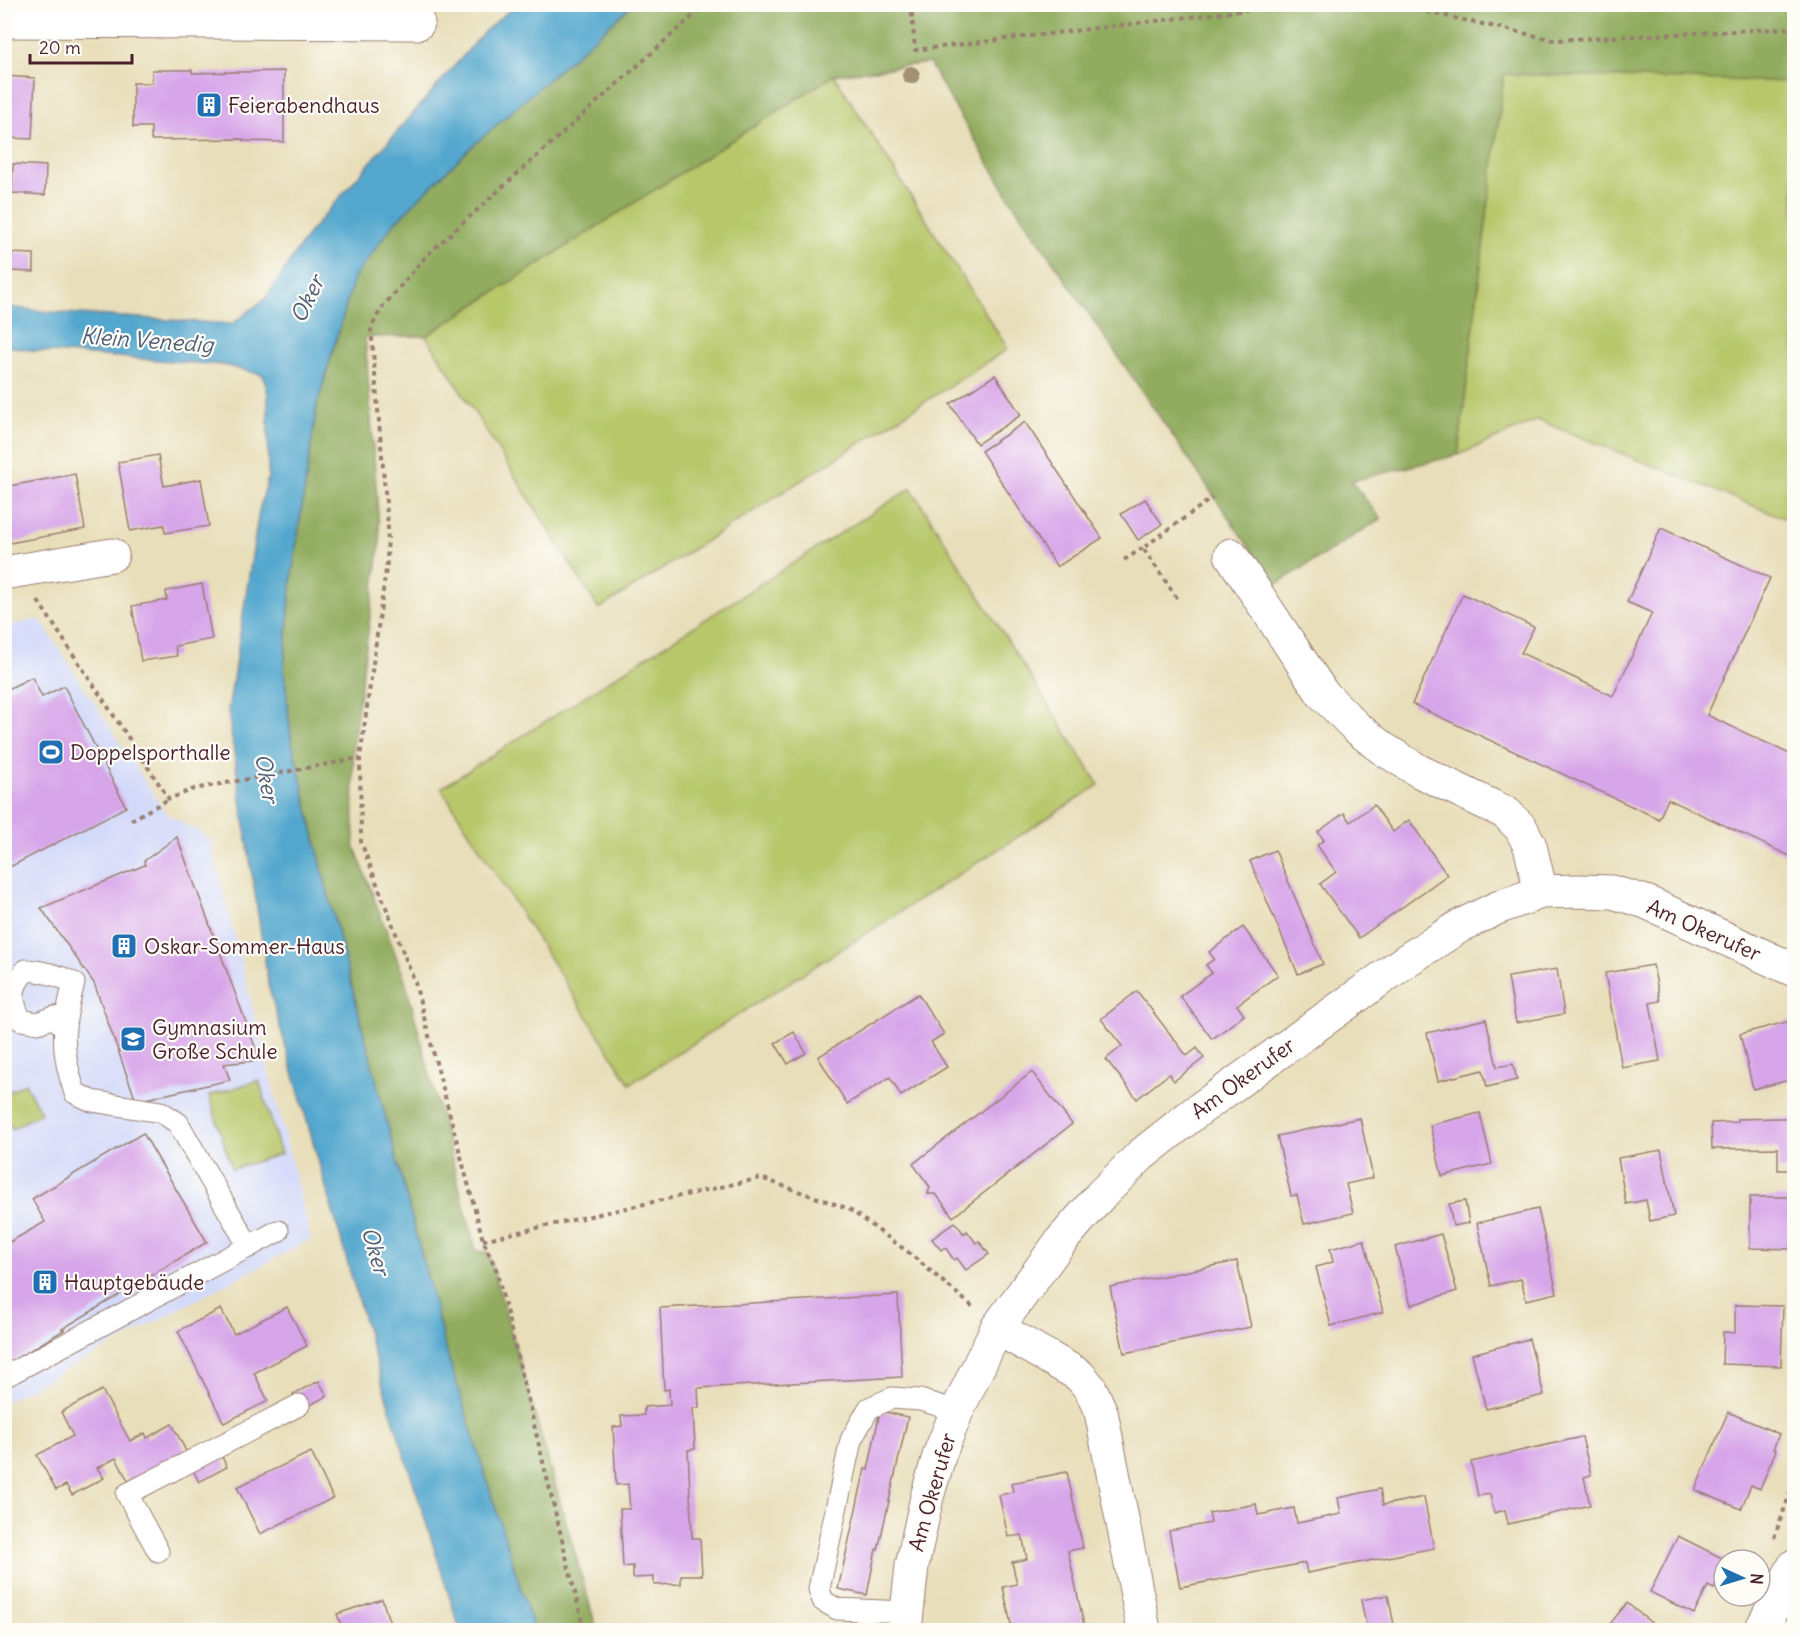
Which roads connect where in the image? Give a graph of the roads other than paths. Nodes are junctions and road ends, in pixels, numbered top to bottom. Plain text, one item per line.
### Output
1 (92, 13) edge
2 (4, 21) edge
3 (418, 23) dead end
4 (112, 555) dead end
5 (1231, 555) dead end
6 (11, 572) edge
7 (1541, 892) junction
8 (1794, 970) edge
9 (63, 1026) dead end
10 (278, 1231) dead end
11 (249, 1247) junction
12 (997, 1328) junction
13 (4, 1377) edge
14 (299, 1405) dead end
15 (957, 1411) junction
16 (158, 1551) dead end
17 (1794, 1566) edge
18 (905, 1621) edge
19 (1144, 1630) edge
20 (1761, 1630) edge

1 - 2 street
1 - 3 street
4 - 6 street
5 - 7 street
7 - 8 street, Am Okerufer
7 - 12 street, Am Okerufer
9 - 11 lane
10 - 11 lane
11 - 13 lane
12 - 15 street, Am Okerufer
12 - 19 street
14 - 16 lane
15 - 18 street, Am Okerufer
15 - 18 lane
17 - 20 street

